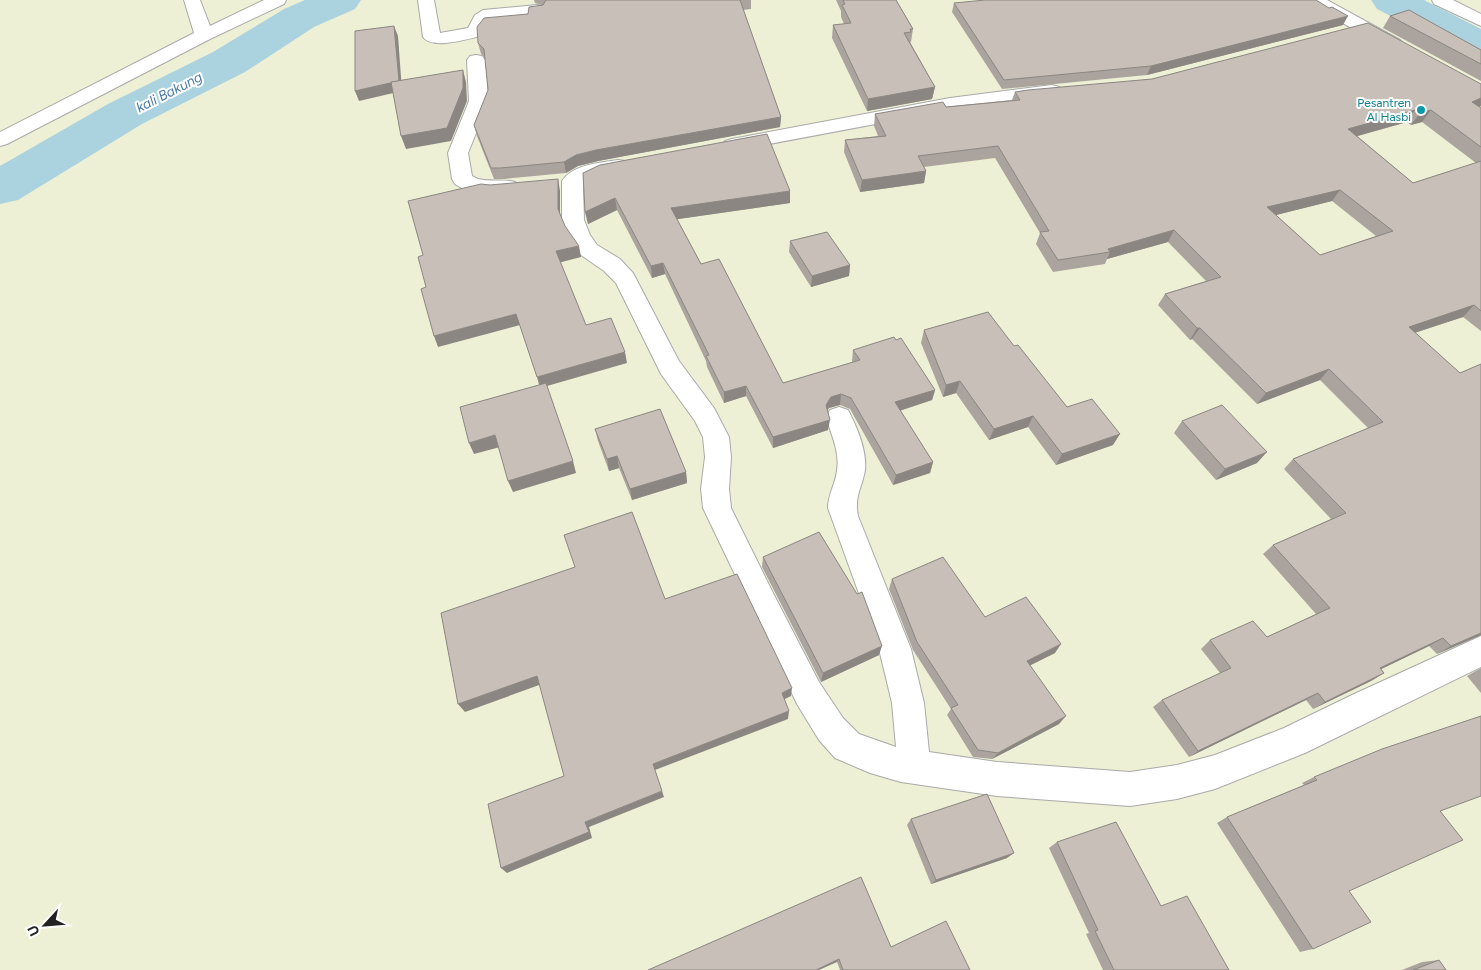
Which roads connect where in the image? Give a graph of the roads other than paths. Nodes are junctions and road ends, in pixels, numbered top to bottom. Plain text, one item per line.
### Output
1 (192, 0) edge
2 (278, 0) edge
3 (426, 0) edge
4 (1314, 0) edge
5 (1440, 0) edge
6 (537, 10) edge
7 (1481, 21) edge
8 (1363, 27) junction
9 (204, 35) junction
10 (1329, 36) edge
11 (1405, 50) edge
12 (476, 60) dead end
13 (1078, 89) edge
14 (0, 140) edge
15 (709, 149) edge
16 (642, 162) edge
17 (522, 186) edge
18 (839, 417) dead end
19 (1476, 661) edge
20 (914, 767) junction

1 - 9 street
2 - 9 street
3 - 6 street
4 - 8 street
5 - 7 street
8 - 10 street
8 - 11 street
9 - 14 street
12 - 17 street
13 - 15 street
16 - 20 street
18 - 20 street
19 - 20 street

